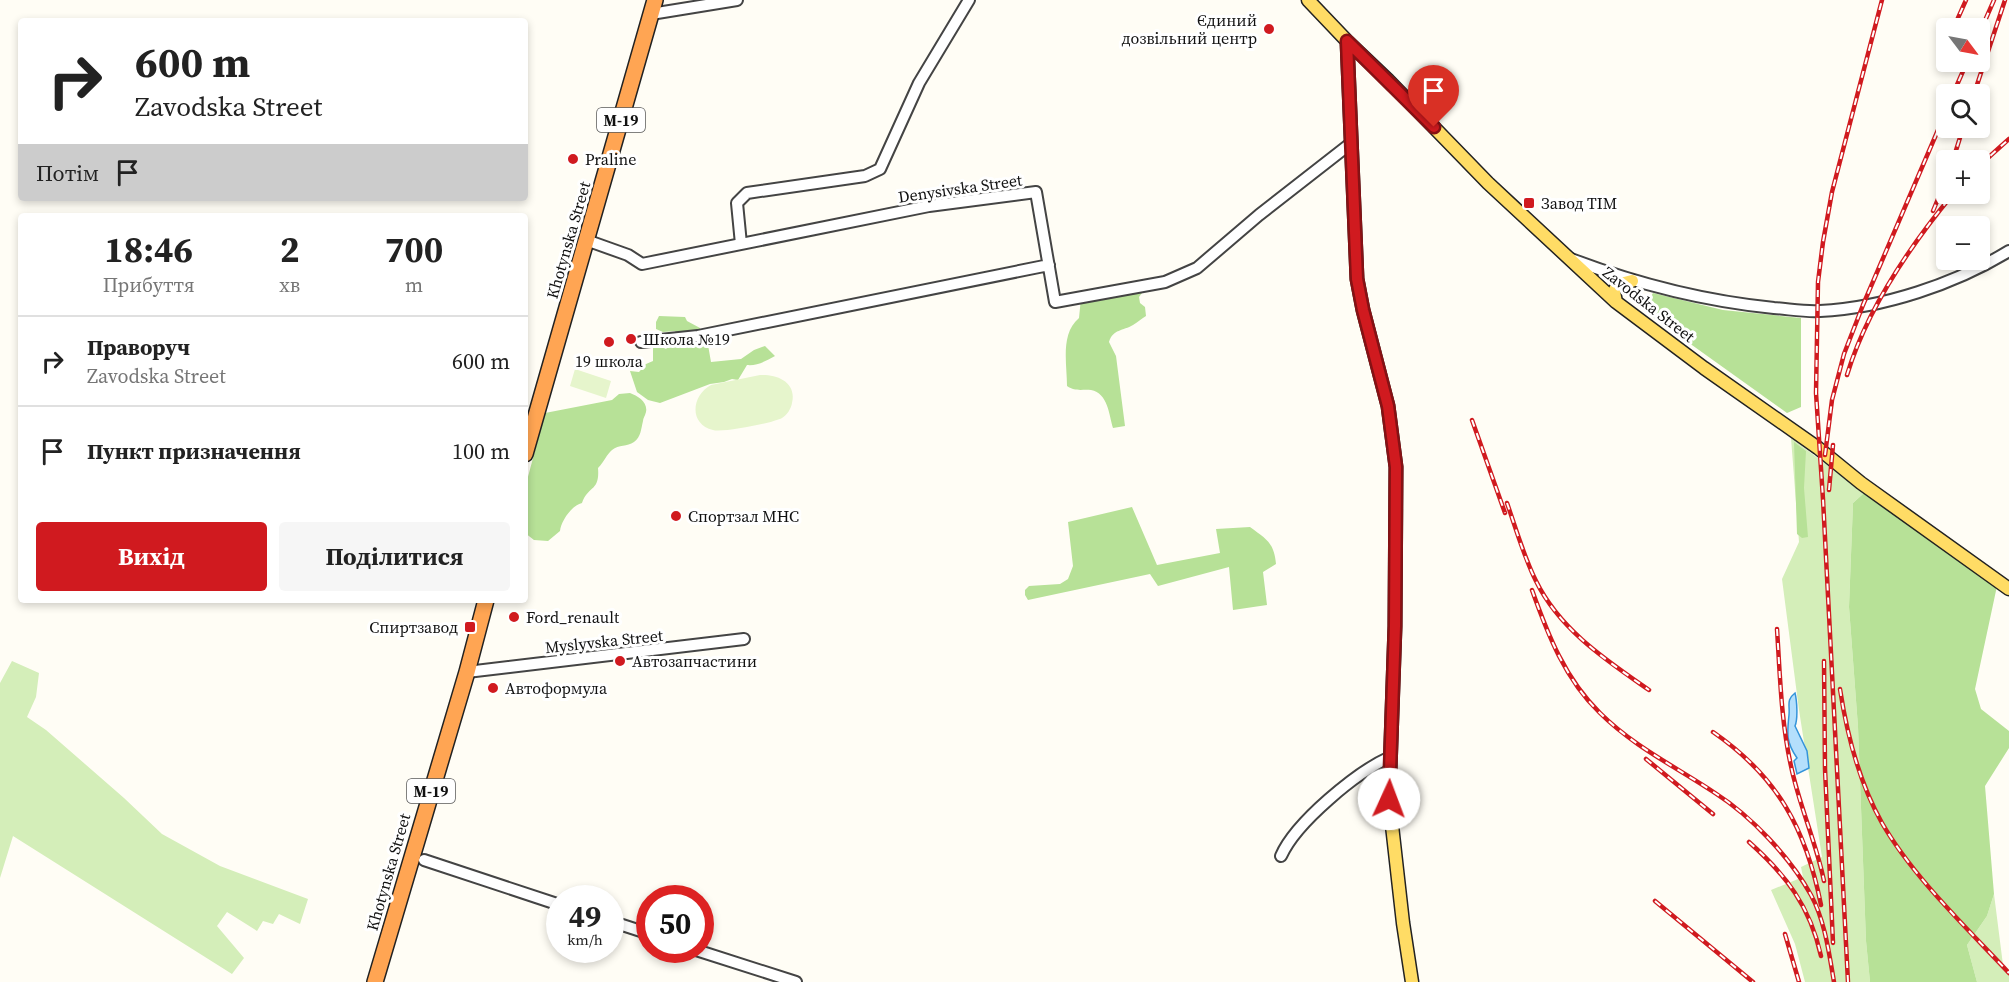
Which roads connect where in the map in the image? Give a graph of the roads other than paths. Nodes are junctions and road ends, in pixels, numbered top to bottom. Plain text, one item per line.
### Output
1 (737, 0) edge
2 (969, 0) edge
3 (1308, 0) edge
4 (653, 7) edge
5 (1347, 41) junction
6 (1350, 144) junction
7 (586, 240) junction
8 (741, 244) junction
9 (2009, 251) edge
10 (1566, 257) junction
11 (1049, 265) junction
12 (1632, 281) junction
13 (1616, 302) junction
14 (641, 342) dead end
15 (528, 443) edge
16 (2009, 589) edge
17 (485, 603) edge
18 (744, 639) dead end
19 (467, 672) junction
20 (1390, 757) junction
21 (1281, 855) dead end
22 (418, 858) junction
23 (546, 900) edge
24 (714, 956) edge
25 (375, 982) edge
26 (796, 982) edge
27 (1412, 982) edge

1 - 4 street
2 - 8 street
3 - 5 main road, Zavodska Street
4 - 7 highway, Khotynska Street / М-19
5 - 6 main road
5 - 10 main road, Zavodska Street
6 - 11 street, Denysivska Street
6 - 20 main road
7 - 8 street, Denysivska Street
7 - 15 highway, Khotynska Street / М-19
8 - 11 street, Denysivska Street
9 - 12 street
10 - 12 street
10 - 13 main road, Zavodska Street
11 - 14 street
12 - 13 main road
13 - 16 main road, Zavodska Street
17 - 19 highway, Khotynska Street / М-19
18 - 19 street, Myslyvska Street
19 - 22 highway, Khotynska Street / М-19
20 - 21 street
20 - 27 main road
22 - 23 street
22 - 25 highway, Khotynska Street / М-19
24 - 26 street

